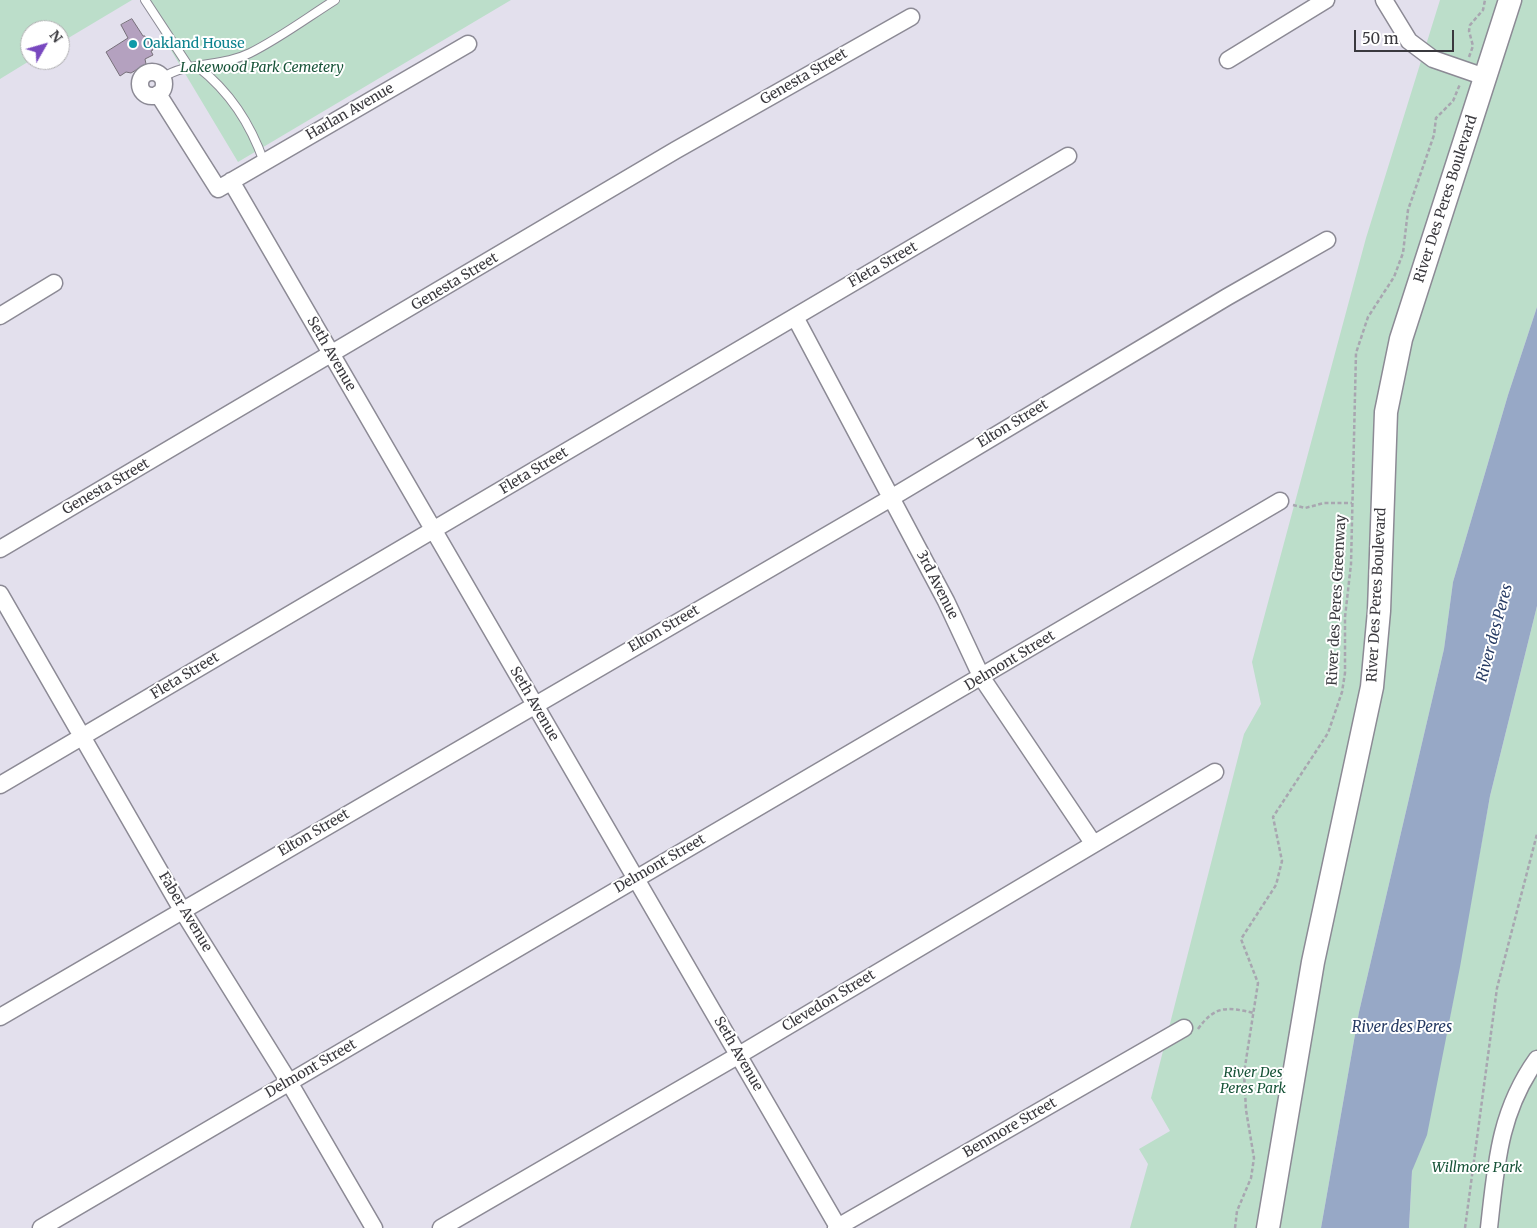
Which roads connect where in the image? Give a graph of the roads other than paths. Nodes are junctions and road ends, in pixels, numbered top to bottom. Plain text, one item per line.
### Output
1 (145, 0) edge
2 (335, 0) edge
3 (1326, 0) edge
4 (1384, 0) edge
5 (1510, 0) edge
6 (911, 17) dead end
7 (468, 44) dead end
8 (1228, 60) dead end
9 (193, 66) junction
10 (1485, 77) junction
11 (162, 78) joint
12 (1068, 156) dead end
13 (264, 162) junction
14 (231, 181) junction
15 (1327, 240) dead end
16 (54, 283) dead end
17 (0, 316) edge
18 (795, 317) junction
19 (332, 355) junction
20 (890, 498) junction
21 (1280, 501) road end
22 (434, 530) junction
23 (0, 549) edge
24 (0, 594) edge
25 (982, 678) junction
26 (534, 704) junction
27 (84, 736) junction
28 (1215, 772) dead end
29 (0, 785) edge
30 (1093, 844) junction
31 (635, 879) junction
32 (182, 910) junction
33 (0, 1017) edge
34 (1184, 1028) road end
35 (739, 1055) junction
36 (1537, 1059) edge
37 (289, 1082) junction
38 (837, 1227) edge
39 (41, 1228) edge
40 (374, 1228) edge
41 (441, 1228) edge
42 (1268, 1228) edge
43 (1489, 1228) edge

1 - 9 lane
2 - 9 lane
3 - 8 street
4 - 10 street
5 - 10 main road, River Des Peres Boulevard
6 - 19 street, Genesta Street
7 - 13 street, Harlan Avenue
9 - 11 lane
9 - 13 lane
10 - 42 main road, River Des Peres Boulevard
11 - 14 street
12 - 18 street, Fleta Street
13 - 14 street, Harlan Avenue
14 - 19 street, Seth Avenue
15 - 20 street, Elton Street
16 - 17 street
18 - 20 street, 3rd Avenue
18 - 22 street, Fleta Street
19 - 22 street, Seth Avenue
19 - 23 street, Genesta Street
20 - 25 street, 3rd Avenue
20 - 26 street, Elton Street
21 - 25 street, Delmont Street
22 - 26 street, Seth Avenue
22 - 27 street, Fleta Street
24 - 27 street, Faber Avenue
25 - 30 street, 3rd Avenue
25 - 31 street, Delmont Street
26 - 31 street, Seth Avenue
26 - 32 street, Elton Street
27 - 29 street, Fleta Street
27 - 32 street, Faber Avenue
28 - 30 street, Clevedon Street
30 - 35 street, Clevedon Street
31 - 35 street, Seth Avenue
31 - 37 street, Delmont Street
32 - 33 street, Elton Street
32 - 37 street, Faber Avenue
34 - 38 street, Benmore Street
35 - 38 street, Seth Avenue
35 - 41 street, Clevedon Street
36 - 43 street
37 - 39 street, Delmont Street
37 - 40 street, Faber Avenue

